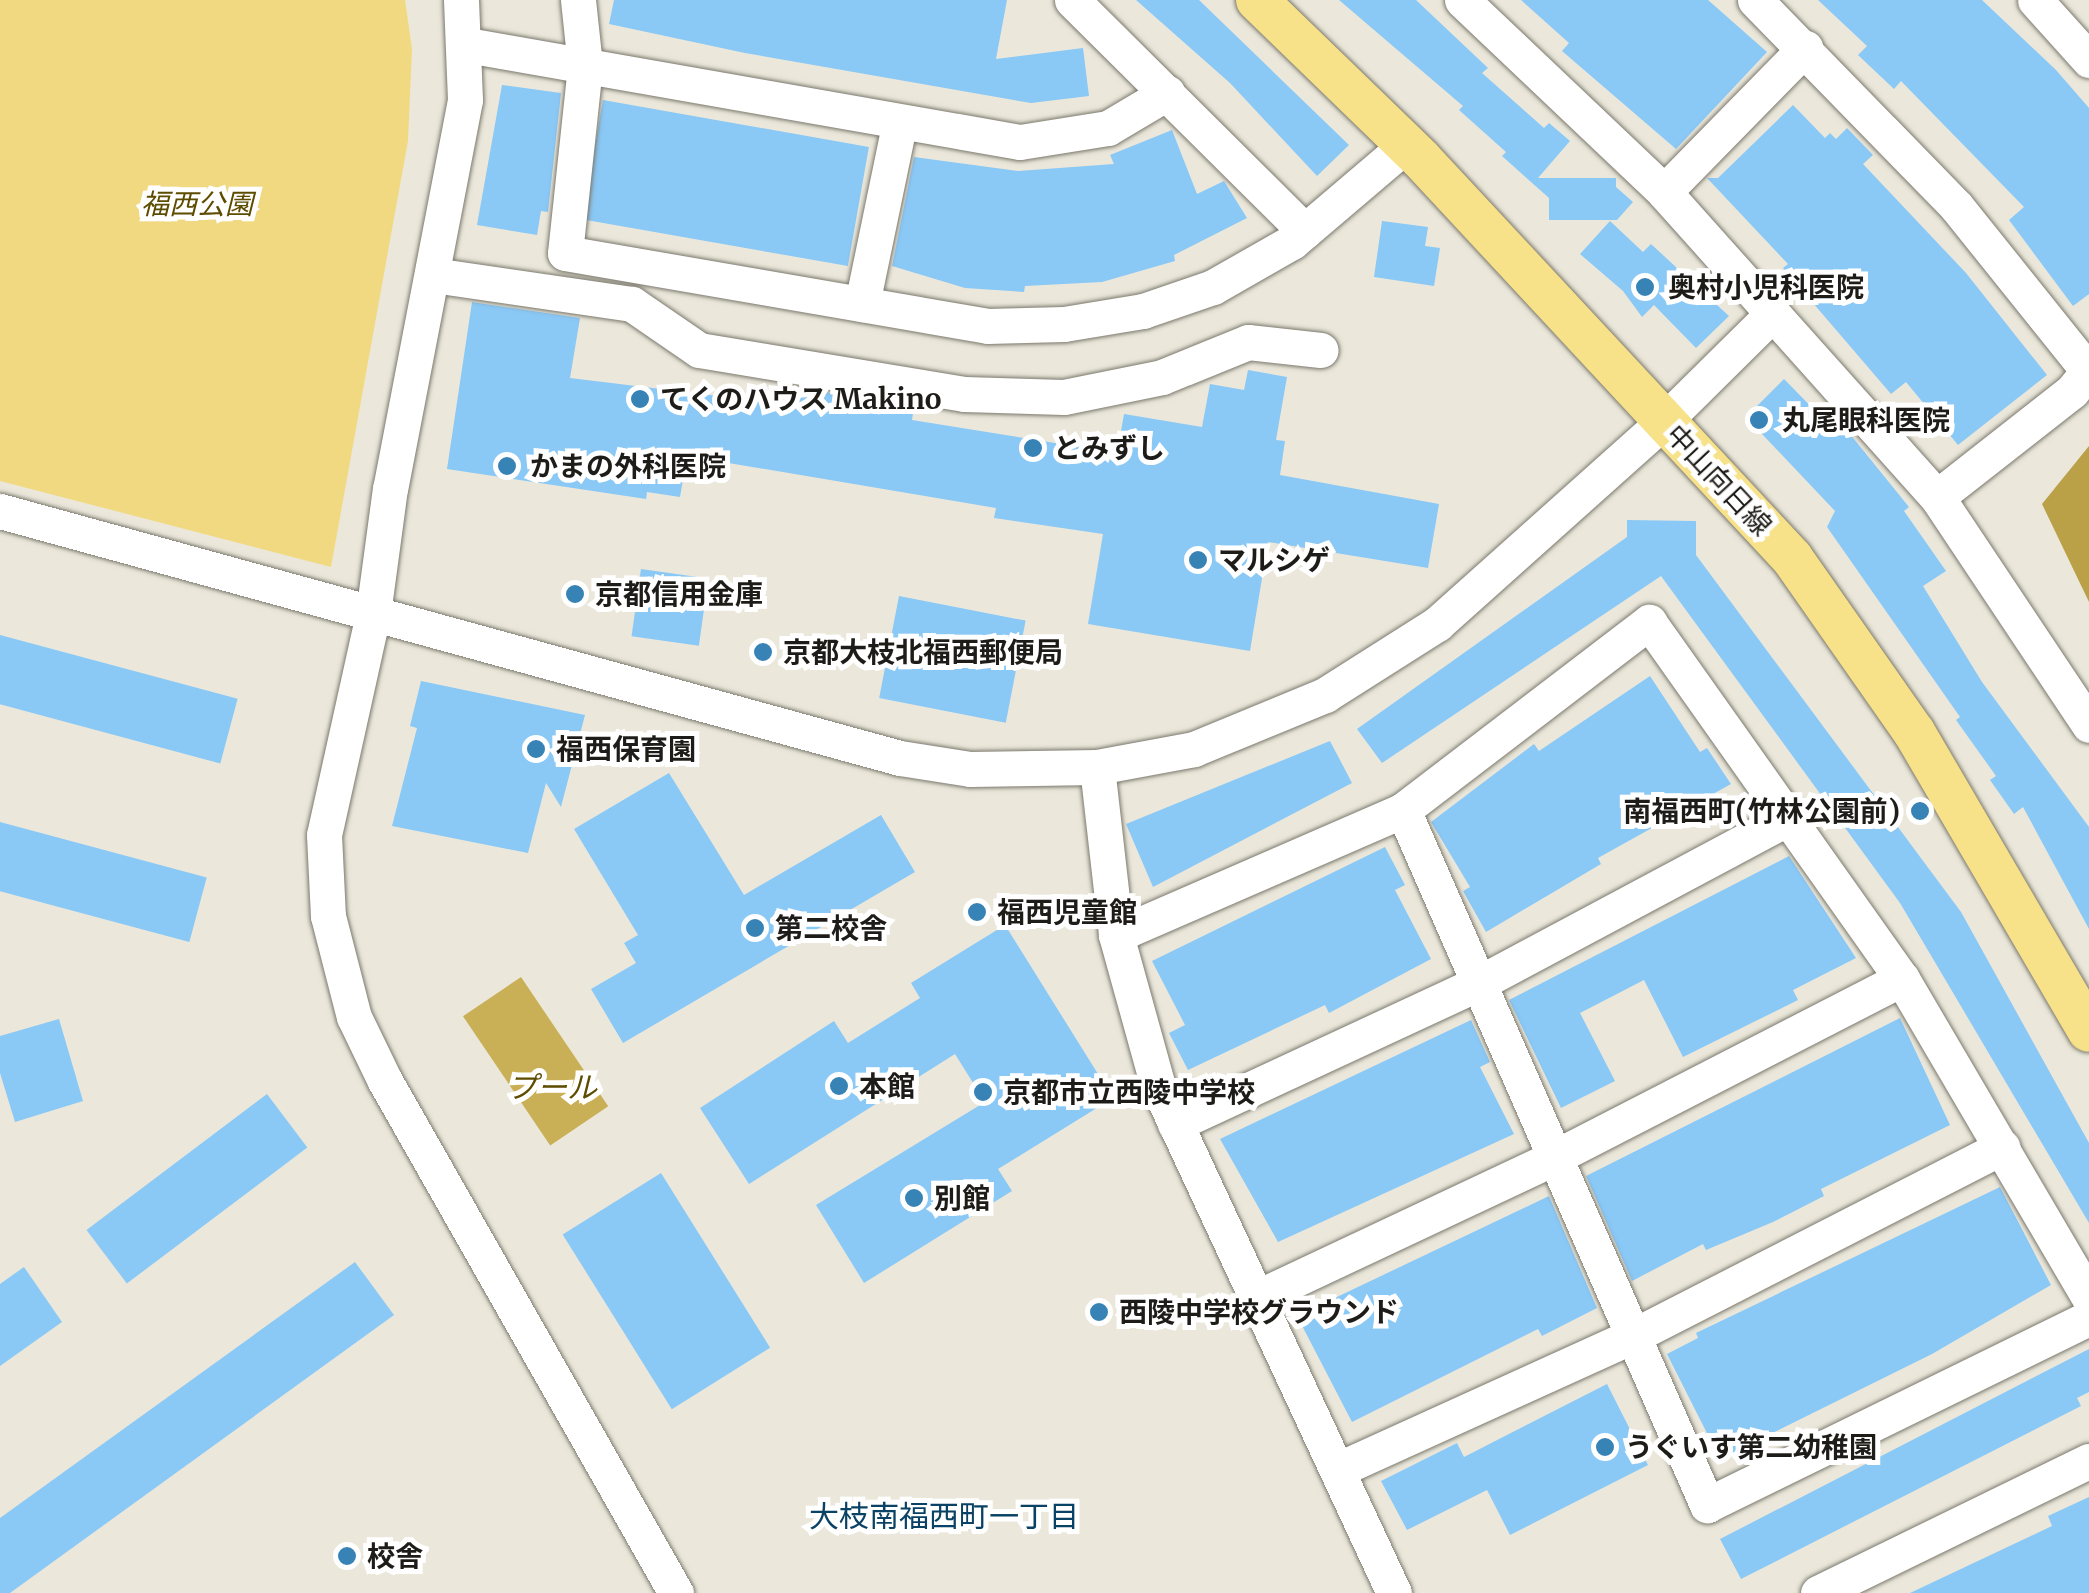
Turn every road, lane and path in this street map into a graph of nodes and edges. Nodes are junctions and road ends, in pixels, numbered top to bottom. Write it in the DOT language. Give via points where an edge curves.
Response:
graph roads {
  1 [pos="461,0"];
  2 [pos="578,0"];
  3 [pos="1072,0"];
  4 [pos="1256,0"];
  5 [pos="1462,0"];
  6 [pos="1755,0"];
  7 [pos="2036,0"];
  8 [pos="467,45"];
  9 [pos="1804,48"];
  10 [pos="2089,60"];
  11 [pos="586,66"];
  12 [pos="1167,93"];
  13 [pos="899,126"];
  14 [pos="1406,145"];
  15 [pos="1664,192"];
  16 [pos="1306,231"];
  17 [pos="433,274"];
  18 [pos="862,304"];
  19 [pos="1772,314"];
  20 [pos="1321,350"];
  21 [pos="2088,370"];
  22 [pos="1664,421"];
  23 [pos="1937,497"];
  24 [pos="0,511"];
  25 [pos="373,614"];
  26 [pos="2089,724"];
  27 [pos="1096,767"];
  28 [pos="1403,810"];
  29 [pos="1790,817"];
  30 [pos="1116,934"];
  31 [pos="1902,979"];
  32 [pos="1479,983"];
  33 [pos="2089,1031"];
  34 [pos="1176,1124"];
  35 [pos="2002,1148"];
  36 [pos="1555,1157"];
  37 [pos="1256,1298"];
  38 [pos="2089,1298"];
  39 [pos="2089,1318"];
  40 [pos="1633,1336"];
  41 [pos="2089,1461"];
  42 [pos="1337,1470"];
  43 [pos="676,1593"];
  44 [pos="1394,1593"];
  45 [pos="1818,1593"];
  1 -- 8 [label="street"];
  2 -- 11 [label="street"];
  3 -- 12 [label="street"];
  4 -- 14 [label="main road, 中山向日線"];
  5 -- 15 [label="street"];
  6 -- 9 [label="street"];
  7 -- 10 [label="street"];
  8 -- 11 [label="street"];
  8 -- 17 [label="street" via="464,100"];
  9 -- 15 [label="street"];
  9 -- 21 [label="street" via="1956,206"];
  11 -- 13 [label="street"];
  11 -- 18 [label="street" via="565,253"];
  12 -- 13 [label="street" via="1108,128 1020,142"];
  12 -- 16 [label="street"];
  13 -- 18 [label="street"];
  14 -- 16 [label="street"];
  14 -- 22 [label="main road, 中山向日線"];
  15 -- 19 [label="street"];
  16 -- 18 [label="street" via="1213,288 1143,312 987,326"];
  17 -- 20 [label="street" via="632,304 700,350 964,394 1064,397 1162,378 1248,342"];
  17 -- 25 [label="street"];
  19 -- 22 [label="street"];
  19 -- 23 [label="street"];
  21 -- 23 [label="street" via="2072,392"];
  22 -- 27 [label="street" via="1437,624 1325,696 1194,749"];
  22 -- 33 [label="main road, 中山向日線" via="1792,558 1914,732"];
  23 -- 26 [label="street"];
  24 -- 25 [label="street"];
  25 -- 27 [label="street" via="900,758 970,769"];
  25 -- 43 [label="street" via="324,835 328,916 354,1017"];
  27 -- 30 [label="street"];
  28 -- 29 [label="street" via="1649,622"];
  28 -- 30 [label="street"];
  28 -- 32 [label="street"];
  29 -- 31 [label="street"];
  29 -- 32 [label="street"];
  30 -- 34 [label="street" via="1158,1086"];
  31 -- 35 [label="street"];
  31 -- 36 [label="street"];
  32 -- 34 [label="street"];
  32 -- 36 [label="street"];
  34 -- 37 [label="street"];
  35 -- 38 [label="street"];
  35 -- 40 [label="street"];
  36 -- 37 [label="street"];
  36 -- 40 [label="street"];
  37 -- 42 [label="street"];
  39 -- 40 [label="street" via="1707,1505"];
  40 -- 42 [label="street"];
  41 -- 45 [label="street"];
  42 -- 44 [label="street"];
}
